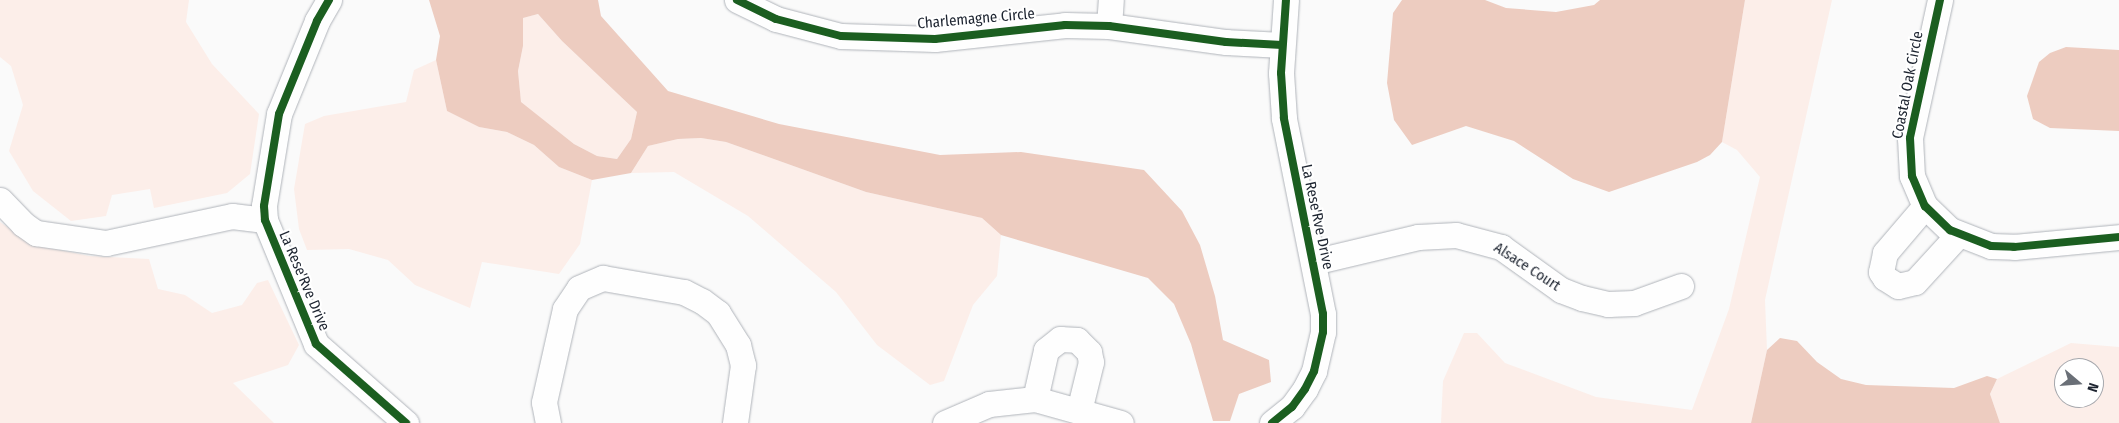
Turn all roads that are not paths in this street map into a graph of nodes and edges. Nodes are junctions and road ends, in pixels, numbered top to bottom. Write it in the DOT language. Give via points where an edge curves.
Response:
graph roads {
  1 [pos="329,0"];
  2 [pos="738,0"];
  3 [pos="1111,0"];
  4 [pos="1286,0"];
  5 [pos="1940,0"];
  6 [pos="1109,26"];
  7 [pos="1282,45"];
  8 [pos="0,200"];
  9 [pos="1925,206"];
  10 [pos="265,220"];
  11 [pos="1958,235"];
  12 [pos="2119,237"];
  13 [pos="1313,262"];
  14 [pos="1681,286"];
  15 [pos="1035,399"];
  16 [pos="1079,411"];
  17 [pos="406,423"];
  18 [pos="548,423"];
  19 [pos="735,423"];
  20 [pos="946,423"];
  21 [pos="1121,423"];
  22 [pos="1272,423"];
  1 -- 10 [label="street, La Rese'Rve Drive" via="279,114 264,206"];
  2 -- 6 [label="street, Charlemagne Circle" via="808,30 882,39 935,39 1065,25"];
  3 -- 6 [label="street"];
  4 -- 7 [label="street, La Rese'Rve Drive"];
  5 -- 9 [label="street, Coastal Oak Circle" via="1910,138 1912,176"];
  6 -- 7 [label="street, Charlemagne Circle" via="1226,42"];
  7 -- 13 [label="street, La Rese'Rve Drive" via="1287,140"];
  8 -- 10 [label="street" via="36,233 106,243 215,218 249,216"];
  9 -- 11 [label="street, Coastal Oak Circle"];
  9 -- 11 [label="street" via="1885,253 1882,262 1885,278 1898,286 1915,282"];
  10 -- 17 [label="street, La Rese'Rve Drive" via="316,344"];
  11 -- 12 [label="street, Coastal Oak Circle" via="1991,246 2014,247"];
  13 -- 14 [label="street, Alsace Court" via="1418,237 1456,235 1501,247 1561,290 1599,302 1634,302"];
  13 -- 22 [label="street, La Rese'Rve Drive" via="1323,314 1320,351 1305,389 1292,407"];
  15 -- 16 [label="street"];
  15 -- 16 [label="street" via="1046,350 1060,339 1077,340 1084,345 1091,362"];
  15 -- 20 [label="street" via="988,404"];
  16 -- 21 [label="street"];
  18 -- 19 [label="street" via="544,402 565,309 579,288 603,278 684,292 718,313 738,345 743,366"];
}
